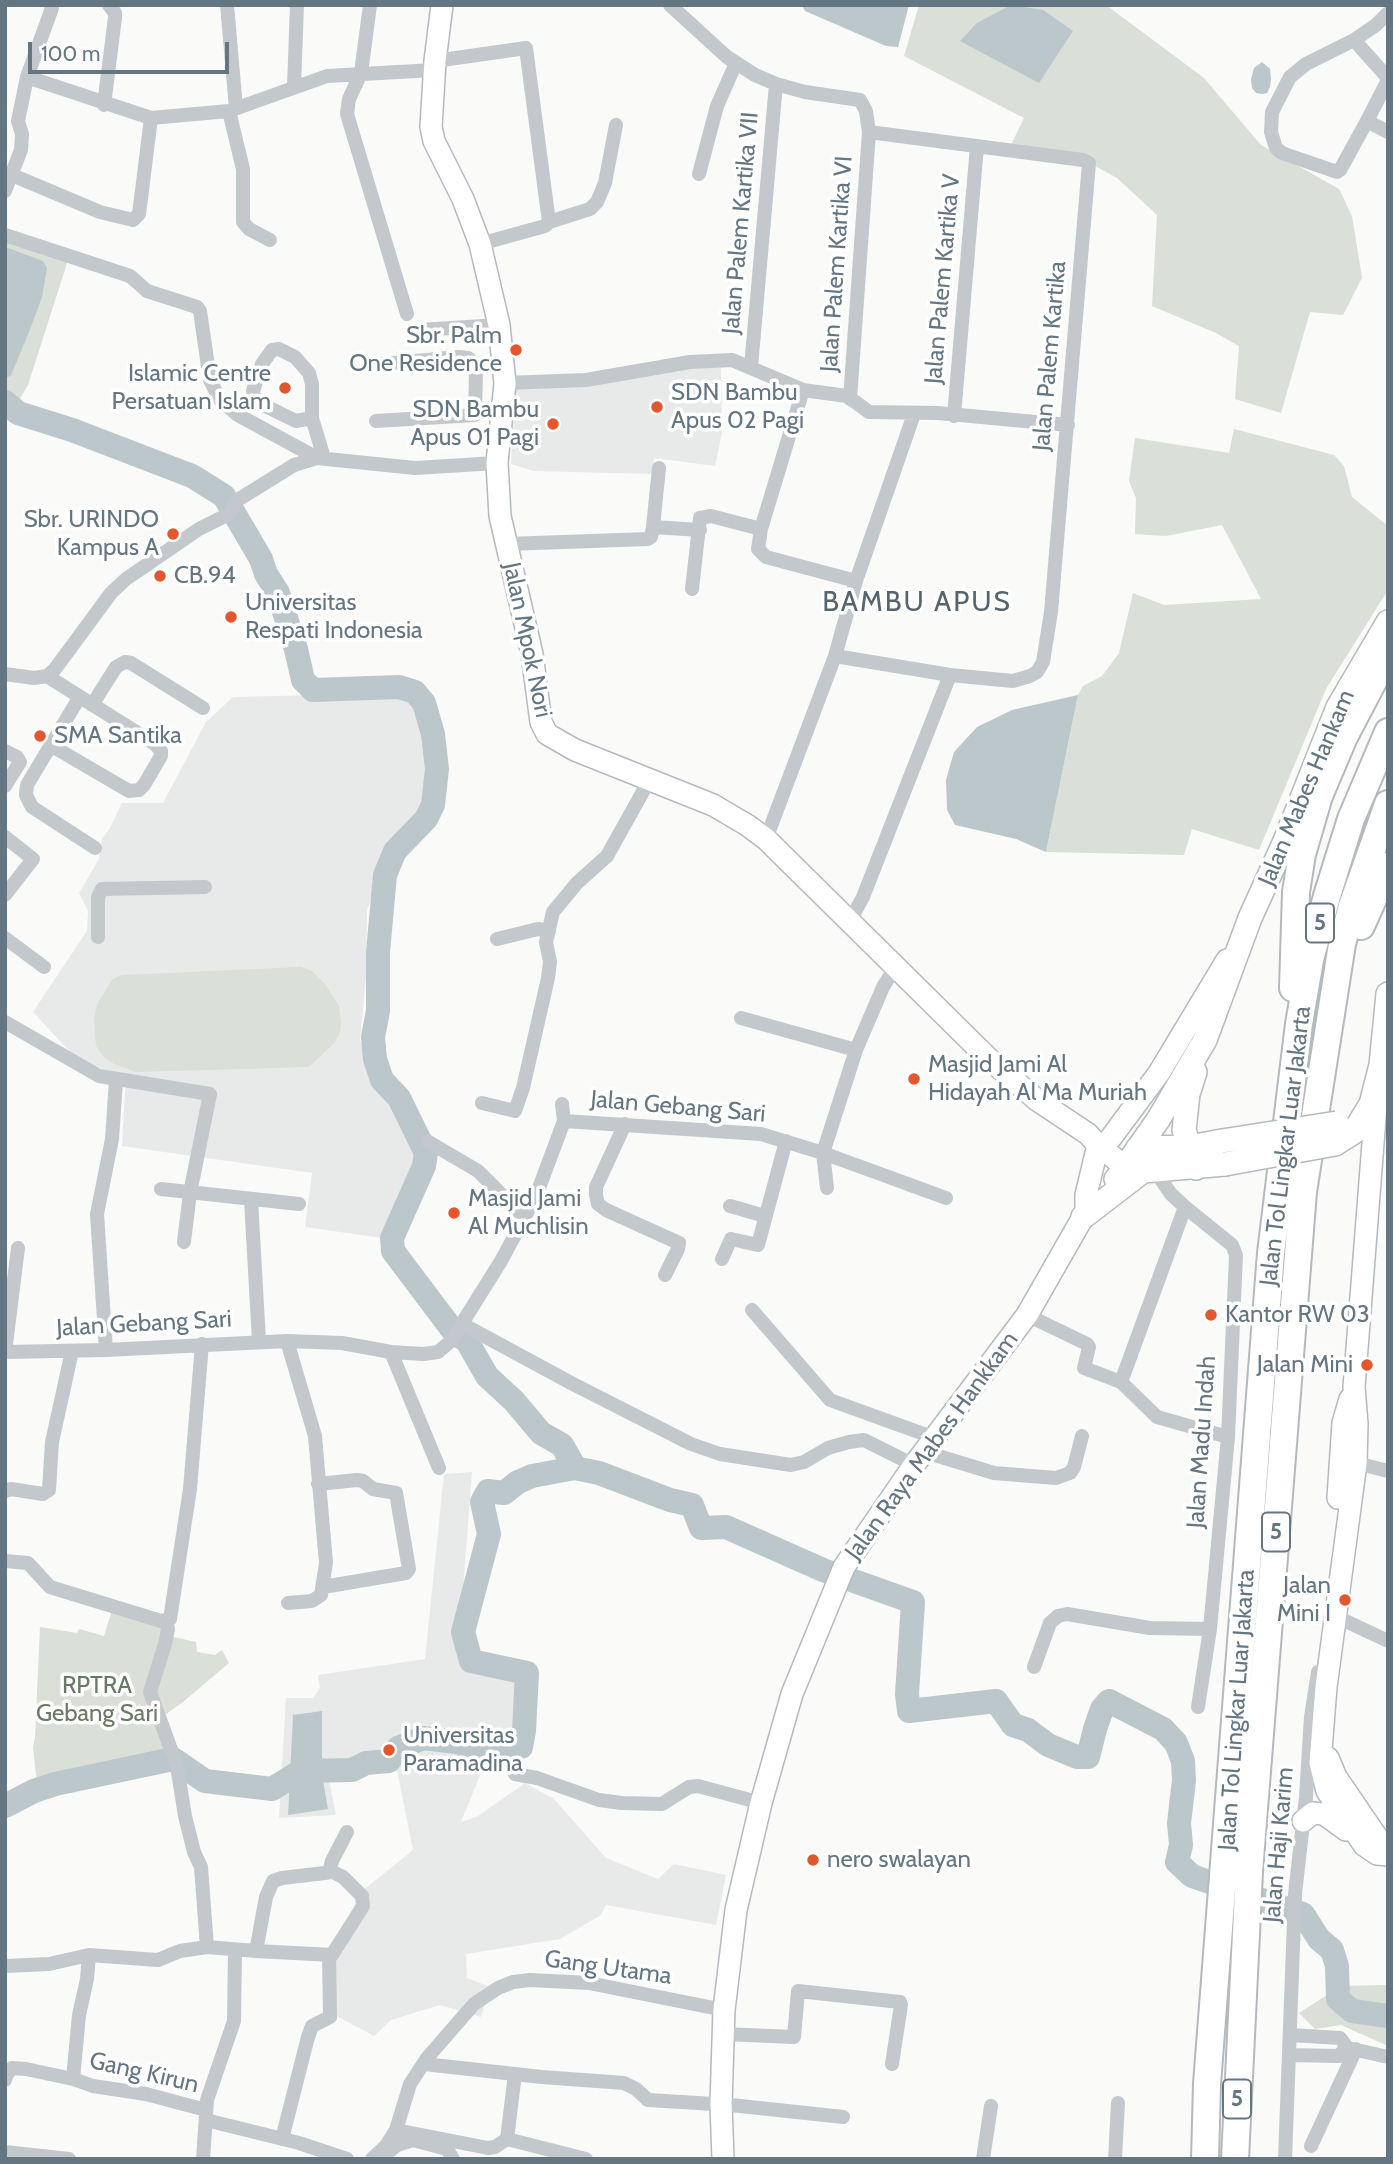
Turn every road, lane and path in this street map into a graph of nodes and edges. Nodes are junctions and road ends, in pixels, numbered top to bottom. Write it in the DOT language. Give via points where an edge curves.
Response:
graph roads {
  1 [pos="51,5"];
  2 [pos="58,5"];
  3 [pos="109,5"];
  4 [pos="227,5"];
  5 [pos="298,5"];
  6 [pos="370,5"];
  7 [pos="442,5"];
  8 [pos="670,5"];
  9 [pos="1388,13"];
  10 [pos="1354,40"];
  11 [pos="736,63"];
  12 [pos="435,65"];
  13 [pos="361,73"];
  14 [pos="27,77"];
  15 [pos="1388,79"];
  16 [pos="776,84"];
  17 [pos="294,87"];
  18 [pos="104,104"];
  19 [pos="232,109"];
  20 [pos="151,118"];
  21 [pos="12,120"];
  22 [pos="1367,121"];
  23 [pos="616,125"];
  24 [pos="869,132"];
  25 [pos="1388,132"];
  26 [pos="977,146"];
  27 [pos="699,174"];
  28 [pos="12,175"];
  29 [pos="5,191"];
  30 [pos="549,222"];
  31 [pos="5,235"];
  32 [pos="270,240"];
  33 [pos="480,244"];
  34 [pos="407,314"];
  35 [pos="499,325"];
  36 [pos="420,330"];
  37 [pos="371,365"];
  38 [pos="751,367"];
  39 [pos="476,370"];
  40 [pos="505,375"];
  41 [pos="803,390"];
  42 [pos="850,399"];
  43 [pos="914,414"];
  44 [pos="954,416"];
  45 [pos="312,418"];
  46 [pos="376,421"];
  47 [pos="1068,425"];
  48 [pos="321,458"];
  49 [pos="497,463"];
  50 [pos="659,468"];
  51 [pos="653,527"];
  52 [pos="761,529"];
  53 [pos="700,530"];
  54 [pos="507,544"];
  55 [pos="856,581"];
  56 [pos="692,589"];
  57 [pos="1388,622"];
  58 [pos="1388,653"];
  59 [pos="835,656"];
  60 [pos="5,674"];
  61 [pos="950,675"];
  62 [pos="47,676"];
  63 [pos="86,702"];
  64 [pos="203,708"];
  65 [pos="1388,732"];
  66 [pos="52,746"];
  67 [pos="5,751"];
  68 [pos="650,779"];
  69 [pos="5,786"];
  70 [pos="1388,804"];
  71 [pos="5,837"];
  72 [pos="766,839"];
  73 [pos="95,848"];
  74 [pos="1388,866"];
  75 [pos="205,887"];
  76 [pos="5,895"];
  77 [pos="1250,918"];
  78 [pos="850,921"];
  79 [pos="549,930"];
  80 [pos="98,937"];
  81 [pos="5,938"];
  82 [pos="497,939"];
  83 [pos="1341,965"];
  84 [pos="44,967"];
  85 [pos="896,967"];
  86 [pos="1388,993"];
  87 [pos="741,1018"];
  88 [pos="5,1022"];
  89 [pos="1298,1024"];
  90 [pos="1205,1040"];
  91 [pos="856,1050"];
  92 [pos="116,1080"];
  93 [pos="1378,1086"];
  94 [pos="482,1103"];
  95 [pos="562,1104"];
  96 [pos="564,1121"];
  97 [pos="625,1124"];
  98 [pos="1342,1133"];
  99 [pos="1099,1140"];
  100 [pos="427,1141"];
  101 [pos="786,1141"];
  102 [pos="822,1153"];
  103 [pos="1193,1157"];
  104 [pos="1140,1164"];
  105 [pos="827,1188"];
  106 [pos="161,1189"];
  107 [pos="1370,1190"];
  108 [pos="190,1193"];
  109 [pos="946,1198"];
  110 [pos="251,1200"];
  111 [pos="299,1204"];
  112 [pos="730,1206"];
  113 [pos="1185,1207"];
  114 [pos="1085,1215"];
  115 [pos="765,1216"];
  116 [pos="524,1217"];
  117 [pos="184,1242"];
  118 [pos="18,1248"];
  119 [pos="722,1259"];
  120 [pos="665,1275"];
  121 [pos="752,1310"];
  122 [pos="1027,1315"];
  123 [pos="462,1324"];
  124 [pos="259,1341"];
  125 [pos="287,1341"];
  126 [pos="202,1344"];
  127 [pos="106,1350"];
  128 [pos="72,1351"];
  129 [pos="5,1352"];
  130 [pos="391,1352"];
  131 [pos="1121,1382"];
  132 [pos="1082,1436"];
  133 [pos="1228,1437"];
  134 [pos="925,1452"];
  135 [pos="439,1468"];
  136 [pos="1388,1471"];
  137 [pos="1349,1475"];
  138 [pos="318,1484"];
  139 [pos="5,1491"];
  140 [pos="1336,1537"];
  141 [pos="5,1561"];
  142 [pos="323,1587"];
  143 [pos="1340,1590"];
  144 [pos="288,1603"];
  145 [pos="1335,1616"];
  146 [pos="166,1621"];
  147 [pos="1210,1629"];
  148 [pos="1388,1641"];
  149 [pos="1034,1667"];
  150 [pos="1198,1707"];
  151 [pos="1316,1734"];
  152 [pos="514,1774"];
  153 [pos="761,1803"];
  154 [pos="1303,1821"];
  155 [pos="347,1832"];
  156 [pos="1364,1845"];
  157 [pos="1387,1855"];
  158 [pos="1237,1868"];
  159 [pos="329,1872"];
  160 [pos="1233,1923"];
  161 [pos="207,1947"];
  162 [pos="235,1951"];
  163 [pos="256,1951"];
  164 [pos="89,1955"];
  165 [pos="329,1955"];
  166 [pos="5,1966"];
  167 [pos="724,2010"];
  168 [pos="723,2034"];
  169 [pos="1290,2035"];
  170 [pos="1240,2038"];
  171 [pos="1351,2048"];
  172 [pos="1289,2055"];
  173 [pos="1388,2057"];
  174 [pos="892,2063"];
  175 [pos="424,2064"];
  176 [pos="515,2074"];
  177 [pos="73,2079"];
  178 [pos="5,2080"];
  179 [pos="1207,2084"];
  180 [pos="1118,2103"];
  181 [pos="721,2105"];
  182 [pos="991,2106"];
  183 [pos="206,2115"];
  184 [pos="842,2117"];
  185 [pos="396,2130"];
  186 [pos="282,2139"];
  187 [pos="507,2139"];
  188 [pos="1311,2146"];
  189 [pos="5,2152"];
  190 [pos="68,2159"];
  191 [pos="203,2159"];
  192 [pos="347,2159"];
  193 [pos="372,2159"];
  194 [pos="382,2159"];
  195 [pos="453,2159"];
  196 [pos="586,2159"];
  197 [pos="723,2159"];
  198 [pos="983,2159"];
  199 [pos="1115,2159"];
  200 [pos="1196,2159"];
  201 [pos="1205,2159"];
  202 [pos="1235,2159"];
  203 [pos="1245,2159"];
  204 [pos="1285,2159"];
  1 -- 2 [label="street"];
  1 -- 14 [label="street"];
  3 -- 18 [label="street" via="115,18"];
  4 -- 19 [label="street"];
  5 -- 17 [label="street"];
  6 -- 13 [label="street"];
  7 -- 12 [label="main road, Jalan Mpok Nori"];
  8 -- 11 [label="street"];
  9 -- 10 [label="street"];
  10 -- 15 [label="street"];
  10 -- 22 [label="street" via="1290,77 1272,112 1270,132 1282,153 1337,172"];
  11 -- 16 [label="street"];
  11 -- 27 [label="street"];
  12 -- 13 [label="street"];
  12 -- 30 [label="street" via="526,48"];
  12 -- 33 [label="main road, Jalan Mpok Nori" via="434,141"];
  13 -- 17 [label="street" via="327,76"];
  13 -- 34 [label="street" via="347,114"];
  14 -- 18 [label="street"];
  14 -- 21 [label="street"];
  15 -- 22 [label="street"];
  16 -- 24 [label="street" via="860,100"];
  16 -- 38 [label="street, Jalan Palem Kartika VII"];
  17 -- 19 [label="street"];
  18 -- 20 [label="street"];
  19 -- 20 [label="street"];
  19 -- 32 [label="street" via="243,169 243,222"];
  20 -- 28 [label="street" via="139,214 134,220 100,212"];
  21 -- 28 [label="street" via="22,134"];
  22 -- 25 [label="street"];
  23 -- 30 [label="street" via="597,202 590,209"];
  24 -- 26 [label="street, Jalan Palem Kartika"];
  24 -- 42 [label="street, Jalan Palem Kartika VI"];
  26 -- 44 [label="street, Jalan Palem Kartika V"];
  26 -- 47 [label="street, Jalan Palem Kartika" via="1089,163"];
  28 -- 29 [label="street"];
  30 -- 33 [label="street"];
  31 -- 48 [label="street" via="130,276 147,291 197,307 210,380 220,400 238,415"];
  33 -- 35 [label="main road, Jalan Mpok Nori"];
  35 -- 36 [label="street"];
  35 -- 40 [label="main road, Jalan Mpok Nori"];
  37 -- 39 [label="street" via="459,357 468,358"];
  38 -- 40 [label="street" via="732,359 593,380"];
  38 -- 41 [label="street"];
  39 -- 40 [label="street"];
  39 -- 46 [label="street" via="475,415"];
  40 -- 49 [label="main road, Jalan Mpok Nori"];
  41 -- 42 [label="street"];
  41 -- 52 [label="street"];
  42 -- 43 [label="street" via="869,412"];
  43 -- 44 [label="street"];
  43 -- 55 [label="street"];
  44 -- 47 [label="street"];
  45 -- 45 [label="street" via="309,373 295,357 279,348 272,350 262,364 253,391 255,401 296,421"];
  45 -- 48 [label="street"];
  47 -- 61 [label="street, Jalan Palem Kartika" via="1043,662 1037,672 1013,681"];
  48 -- 49 [label="street" via="415,468"];
  48 -- 62 [label="street" via="286,468 125,579"];
  49 -- 54 [label="main road, Jalan Mpok Nori" via="500,516"];
  50 -- 51 [label="street"];
  51 -- 53 [label="street"];
  51 -- 54 [label="street" via="648,539"];
  52 -- 53 [label="street" via="712,516 700,518"];
  52 -- 55 [label="street" via="757,544 766,557"];
  53 -- 56 [label="street"];
  54 -- 68 [label="main road, Jalan Mpok Nori" via="547,734"];
  55 -- 59 [label="street"];
  57 -- 77 [label="main road, Jalan Mabes Hankam" via="1338,707"];
  58 -- 89 [label="highway" via="1344,737 1301,854 1292,977"];
  59 -- 61 [label="street"];
  59 -- 72 [label="street"];
  60 -- 62 [label="street"];
  61 -- 78 [label="street"];
  62 -- 63 [label="street"];
  63 -- 64 [label="street" via="125,662"];
  63 -- 66 [label="street"];
  63 -- 66 [label="street" via="161,751 144,785 129,791"];
  65 -- 89 [label="highway, Jalan Tol Lingkar Luar Jakarta / 5" via="1351,819 1326,896"];
  66 -- 73 [label="street" via="27,785 27,802"];
  67 -- 69 [label="street" via="20,762"];
  68 -- 72 [label="main road, Jalan Mpok Nori" via="731,814"];
  68 -- 79 [label="street" via="607,856 553,912"];
  70 -- 83 [label="highway, Jalan Tol Lingkar Luar Jakarta / 5" via="1352,906"];
  71 -- 76 [label="street" via="33,859"];
  72 -- 78 [label="main road, Jalan Mpok Nori"];
  74 -- 83 [label="highway"];
  75 -- 80 [label="street" via="102,889"];
  77 -- 90 [label="main road, Jalan Mabes Hankam"];
  77 -- 99 [label="main road, Jalan Mabes Hankam" via="1159,1073"];
  78 -- 85 [label="main road, Jalan Mpok Nori"];
  79 -- 82 [label="street"];
  79 -- 94 [label="street" via="548,978 515,1111"];
  81 -- 84 [label="street"];
  83 -- 158 [label="highway, Jalan Tol Lingkar Luar Jakarta / 5" via="1303,1192"];
  85 -- 91 [label="street"];
  85 -- 99 [label="main road, Jalan Mpok Nori" via="1037,1100"];
  86 -- 93 [label="main road"];
  87 -- 91 [label="street"];
  88 -- 92 [label="street" via="90,1072"];
  89 -- 158 [label="highway, Jalan Tol Lingkar Luar Jakarta / 5" via="1271,1253"];
  90 -- 103 [label="main road" via="1185,1115 1184,1130"];
  90 -- 104 [label="main road, Jalan Mabes Hankam" via="1158,1120"];
  91 -- 102 [label="street"];
  92 -- 108 [label="street" via="210,1094"];
  92 -- 127 [label="street" via="112,1139 97,1214"];
  93 -- 98 [label="main road" via="1371,1104"];
  93 -- 107 [label="main road"];
  95 -- 96 [label="street"];
  96 -- 97 [label="street, Jalan Gebang Sari"];
  96 -- 116 [label="street, Jalan Gebang Sari" via="546,1174"];
  97 -- 101 [label="street, Jalan Gebang Sari" via="761,1134"];
  97 -- 120 [label="street" via="596,1187 598,1204 679,1243"];
  98 -- 103 [label="main road, bridge"];
  98 -- 107 [label="main road" via="1366,1162"];
  99 -- 104 [label="main road, Jalan Mpok Nori"];
  99 -- 114 [label="main road"];
  100 -- 116 [label="street" via="478,1171"];
  101 -- 102 [label="street, Jalan Gebang Sari"];
  101 -- 115 [label="street"];
  102 -- 105 [label="street"];
  102 -- 109 [label="street, Jalan Gebang Sari"];
  103 -- 104 [label="main road"];
  104 -- 113 [label="street, Jalan Madu Indah"];
  104 -- 114 [label="main road, Jalan Mabes Hankam"];
  106 -- 108 [label="street"];
  107 -- 137 [label="main road" via="1354,1387 1343,1423"];
  108 -- 110 [label="street"];
  108 -- 117 [label="street"];
  110 -- 111 [label="street"];
  110 -- 124 [label="street"];
  112 -- 115 [label="street"];
  113 -- 131 [label="street"];
  113 -- 133 [label="street, Jalan Madu Indah" via="1232,1245 1236,1255"];
  114 -- 122 [label="main road, Jalan Raya Mabes Hankkam"];
  115 -- 119 [label="street" via="757,1246 732,1239"];
  116 -- 123 [label="street, Jalan Gebang Sari"];
  118 -- 129 [label="street"];
  121 -- 134 [label="street" via="830,1401"];
  122 -- 131 [label="street" via="1087,1344 1084,1368"];
  122 -- 134 [label="main road, Jalan Raya Mabes Hankkam"];
  123 -- 130 [label="street, Jalan Gebang Sari" via="438,1352"];
  123 -- 134 [label="street" via="691,1444 720,1454 791,1465 828,1448 864,1440"];
  124 -- 125 [label="street, Jalan Gebang Sari"];
  124 -- 126 [label="street, Jalan Gebang Sari"];
  125 -- 130 [label="street, Jalan Gebang Sari" via="342,1343"];
  125 -- 138 [label="street" via="312,1424"];
  126 -- 127 [label="street, Jalan Gebang Sari"];
  126 -- 146 [label="street" via="190,1489 172,1614"];
  127 -- 128 [label="street, Jalan Gebang Sari"];
  128 -- 129 [label="street, Jalan Gebang Sari"];
  128 -- 139 [label="street" via="52,1442 49,1490 43,1494"];
  130 -- 135 [label="street"];
  131 -- 133 [label="street" via="1157,1417"];
  132 -- 134 [label="street" via="1074,1467 1056,1478 994,1473"];
  133 -- 147 [label="street, Jalan Madu Indah"];
  134 -- 153 [label="main road, Jalan Raya Mabes Hankkam" via="841,1574 792,1694"];
  136 -- 137 [label="street"];
  137 -- 140 [label="main road"];
  137 -- 143 [label="main road"];
  138 -- 142 [label="street" via="326,1563"];
  138 -- 142 [label="street" via="357,1480 396,1493 409,1569"];
  140 -- 143 [label="main road"];
  140 -- 151 [label="street, Jalan Haji Karim"];
  141 -- 146 [label="street" via="28,1563 50,1587"];
  142 -- 144 [label="street" via="312,1601"];
  143 -- 145 [label="main road"];
  145 -- 148 [label="street"];
  145 -- 151 [label="main road"];
  146 -- 161 [label="street" via="168,1629 150,1692 174,1759 201,1867"];
  147 -- 149 [label="street" via="1150,1628 1067,1614 1050,1623"];
  147 -- 150 [label="street, Jalan Madu Indah"];
  151 -- 154 [label="street, Jalan Haji Karim"];
  151 -- 156 [label="main road" via="1328,1791"];
  151 -- 157 [label="main road" via="1336,1777"];
  152 -- 153 [label="street" via="622,1803 662,1804 698,1786"];
  153 -- 167 [label="main road, Jalan Raya Mabes Hankkam" via="736,1910"];
  154 -- 156 [label="main road" via="1312,1813 1324,1814"];
  154 -- 169 [label="street, Jalan Haji Karim" via="1295,1894"];
  155 -- 159 [label="street"];
  156 -- 157 [label="main road"];
  158 -- 160 [label="highway, Jalan Tol Lingkar Luar Jakarta / 5"];
  159 -- 163 [label="street" via="273,1881"];
  159 -- 165 [label="street" via="343,1877 363,1901"];
  160 -- 170 [label="highway, Jalan Tol Lingkar Luar Jakarta / 5"];
  160 -- 179 [label="highway, Jalan Tol Lingkar Luar Jakarta / 5"];
  161 -- 162 [label="street"];
  161 -- 164 [label="street" via="158,1960"];
  162 -- 163 [label="street"];
  162 -- 183 [label="street" via="234,2021"];
  163 -- 165 [label="street"];
  164 -- 166 [label="street" via="49,1964"];
  164 -- 177 [label="street"];
  165 -- 186 [label="street" via="330,2017 316,2023 308,2037"];
  167 -- 168 [label="main road, Jalan Raya Mabes Hankkam"];
  167 -- 175 [label="street, Gang Utama" via="589,1983 513,1982 474,2004"];
  168 -- 174 [label="street" via="794,2037 798,1991 900,2002"];
  168 -- 181 [label="main road, Jalan Raya Mabes Hankkam"];
  169 -- 171 [label="street" via="1340,2038"];
  169 -- 172 [label="street, Jalan Haji Karim"];
  170 -- 202 [label="highway, Jalan Tol Lingkar Luar Jakarta / 5"];
  170 -- 203 [label="highway"];
  171 -- 172 [label="street" via="1339,2056"];
  171 -- 173 [label="street"];
  171 -- 188 [label="street" via="1347,2069"];
  172 -- 204 [label="street, Jalan Haji Karim"];
  175 -- 176 [label="street"];
  175 -- 185 [label="street, Gang Utama" via="410,2084"];
  176 -- 181 [label="street" via="624,2083 645,2099"];
  176 -- 187 [label="street"];
  177 -- 178 [label="street, Gang Kirun" via="12,2068"];
  177 -- 183 [label="street, Gang Kirun" via="146,2094"];
  179 -- 200 [label="highway"];
  179 -- 201 [label="highway, Jalan Tol Lingkar Luar Jakarta / 5"];
  180 -- 199 [label="street"];
  181 -- 184 [label="street"];
  181 -- 197 [label="main road, Jalan Raya Mabes Hankkam"];
  182 -- 198 [label="street"];
  183 -- 186 [label="street, Gang Kirun"];
  183 -- 191 [label="street"];
  185 -- 187 [label="street" via="491,2148"];
  185 -- 193 [label="street"];
  186 -- 192 [label="street, Gang Kirun"];
  187 -- 196 [label="street"];
  189 -- 190 [label="street"];
  194 -- 195 [label="street" via="397,2145 413,2140 447,2149"];
}
